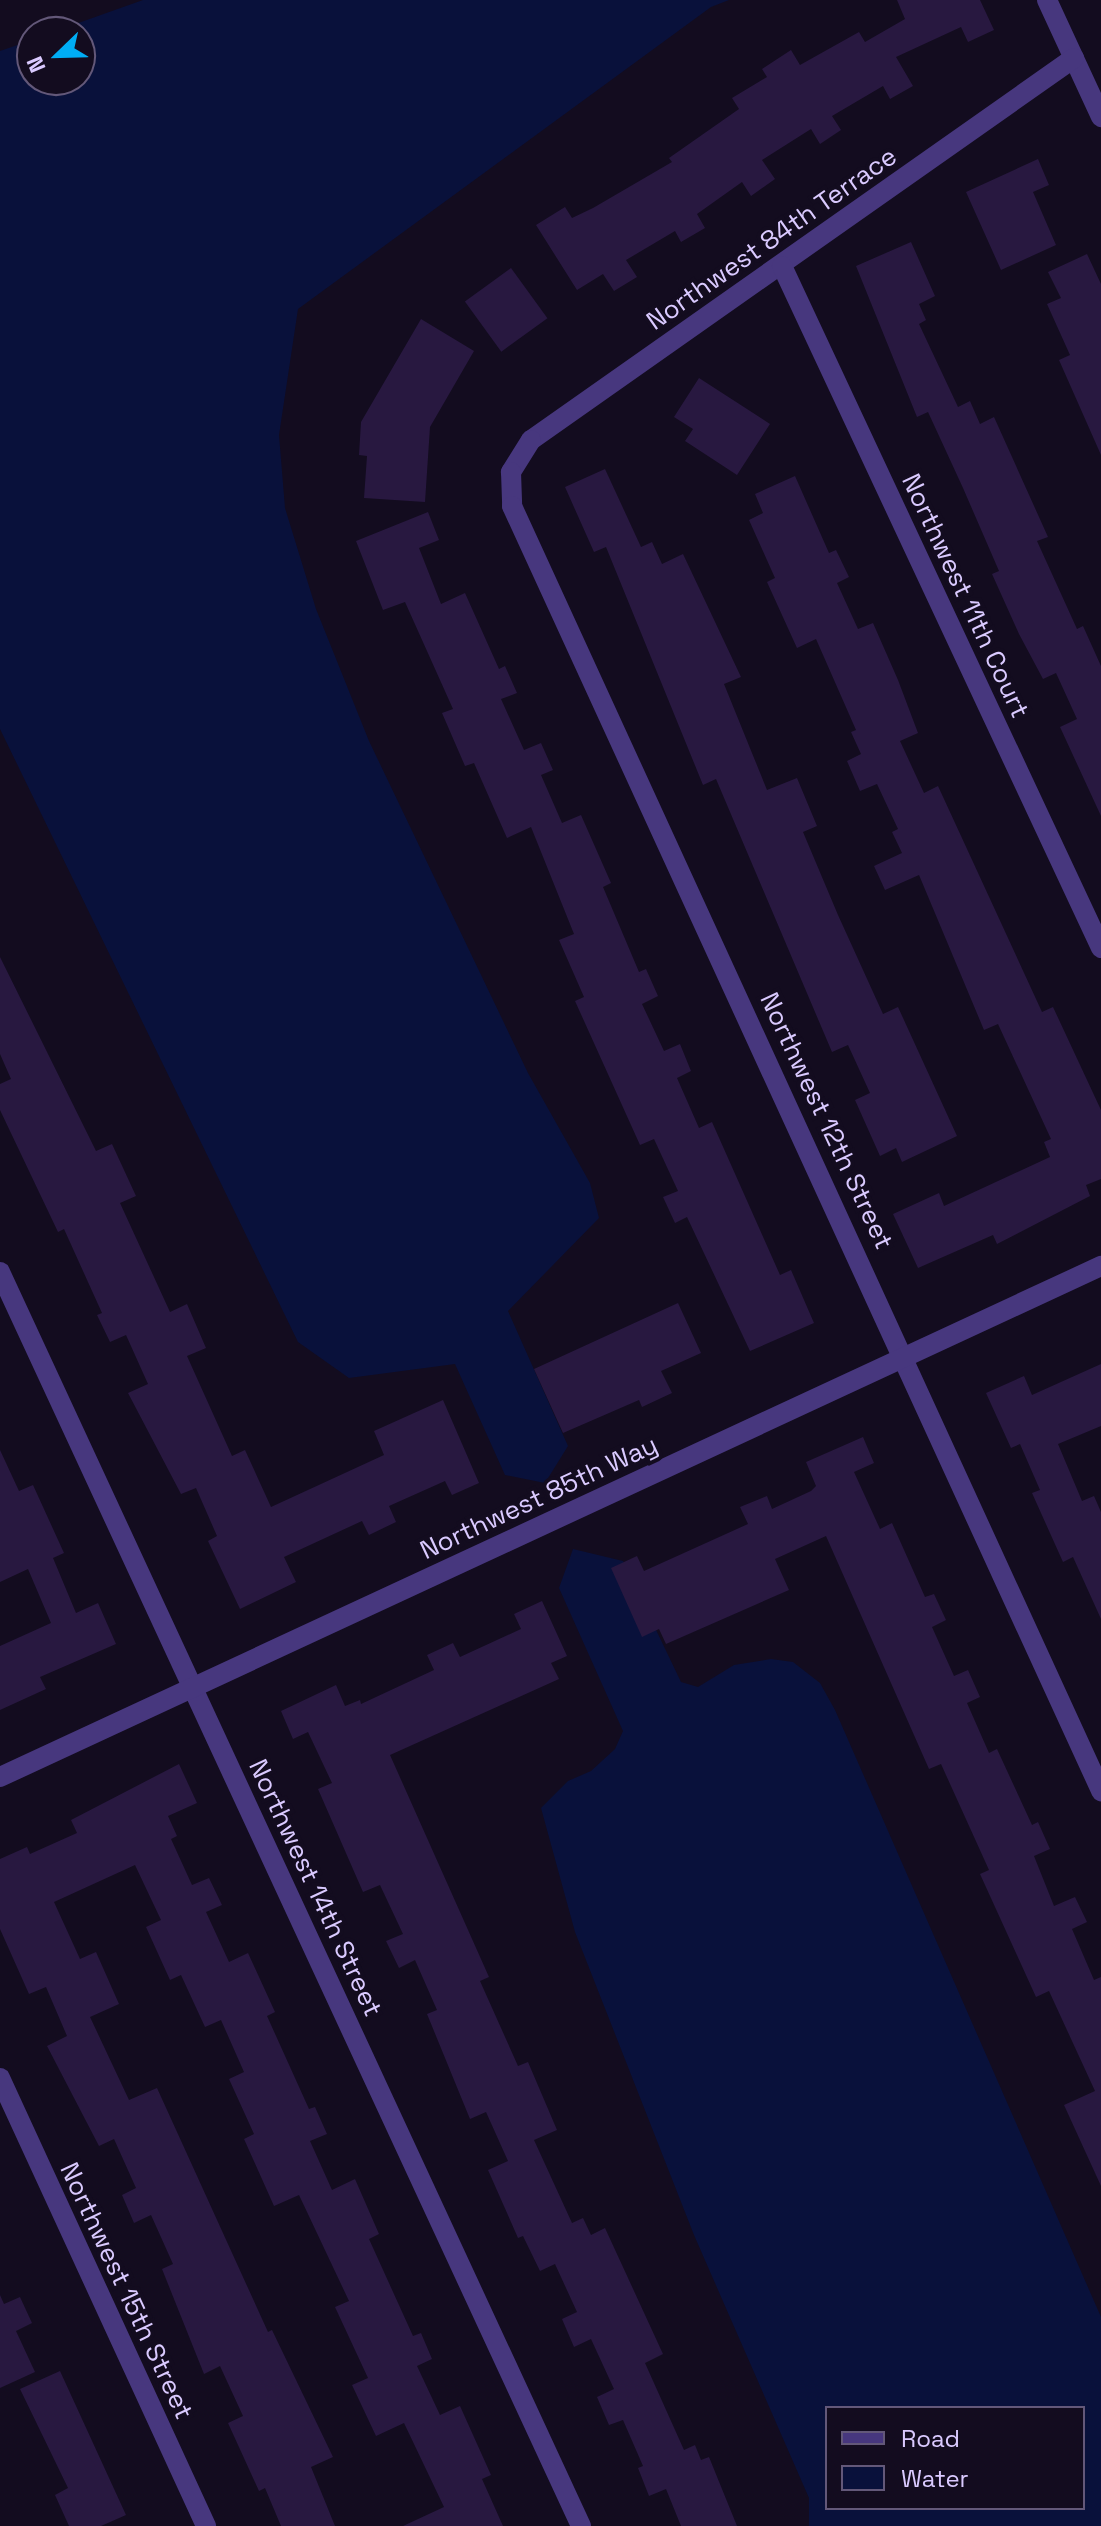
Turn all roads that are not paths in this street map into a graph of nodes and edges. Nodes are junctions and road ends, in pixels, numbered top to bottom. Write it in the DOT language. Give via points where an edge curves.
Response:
graph roads {
  1 [pos="1047,0"];
  2 [pos="1074,58"];
  3 [pos="1101,117"];
  4 [pos="782,266"];
  5 [pos="511,472"];
  6 [pos="1101,948"];
  7 [pos="1101,1266"];
  8 [pos="0,1272"];
  9 [pos="906,1356"];
  10 [pos="193,1688"];
  11 [pos="0,1777"];
  12 [pos="1101,1791"];
  13 [pos="0,2078"];
  14 [pos="206,2526"];
  15 [pos="581,2526"];
  1 -- 2 [label="street"];
  2 -- 3 [label="street"];
  2 -- 4 [label="street, Northwest 84th Terrace"];
  4 -- 5 [label="street, Northwest 84th Terrace" via="531,440"];
  4 -- 6 [label="street, Northwest 11th Court"];
  5 -- 9 [label="street, Northwest 12th Street" via="512,506"];
  7 -- 9 [label="street, Northwest 85th Way"];
  8 -- 10 [label="street, Northwest 14th Street"];
  9 -- 10 [label="street, Northwest 85th Way"];
  9 -- 12 [label="street, Northwest 12th Street"];
  10 -- 11 [label="street, Northwest 85th Way"];
  10 -- 15 [label="street, Northwest 14th Street"];
  13 -- 14 [label="street, Northwest 15th Street"];
}
